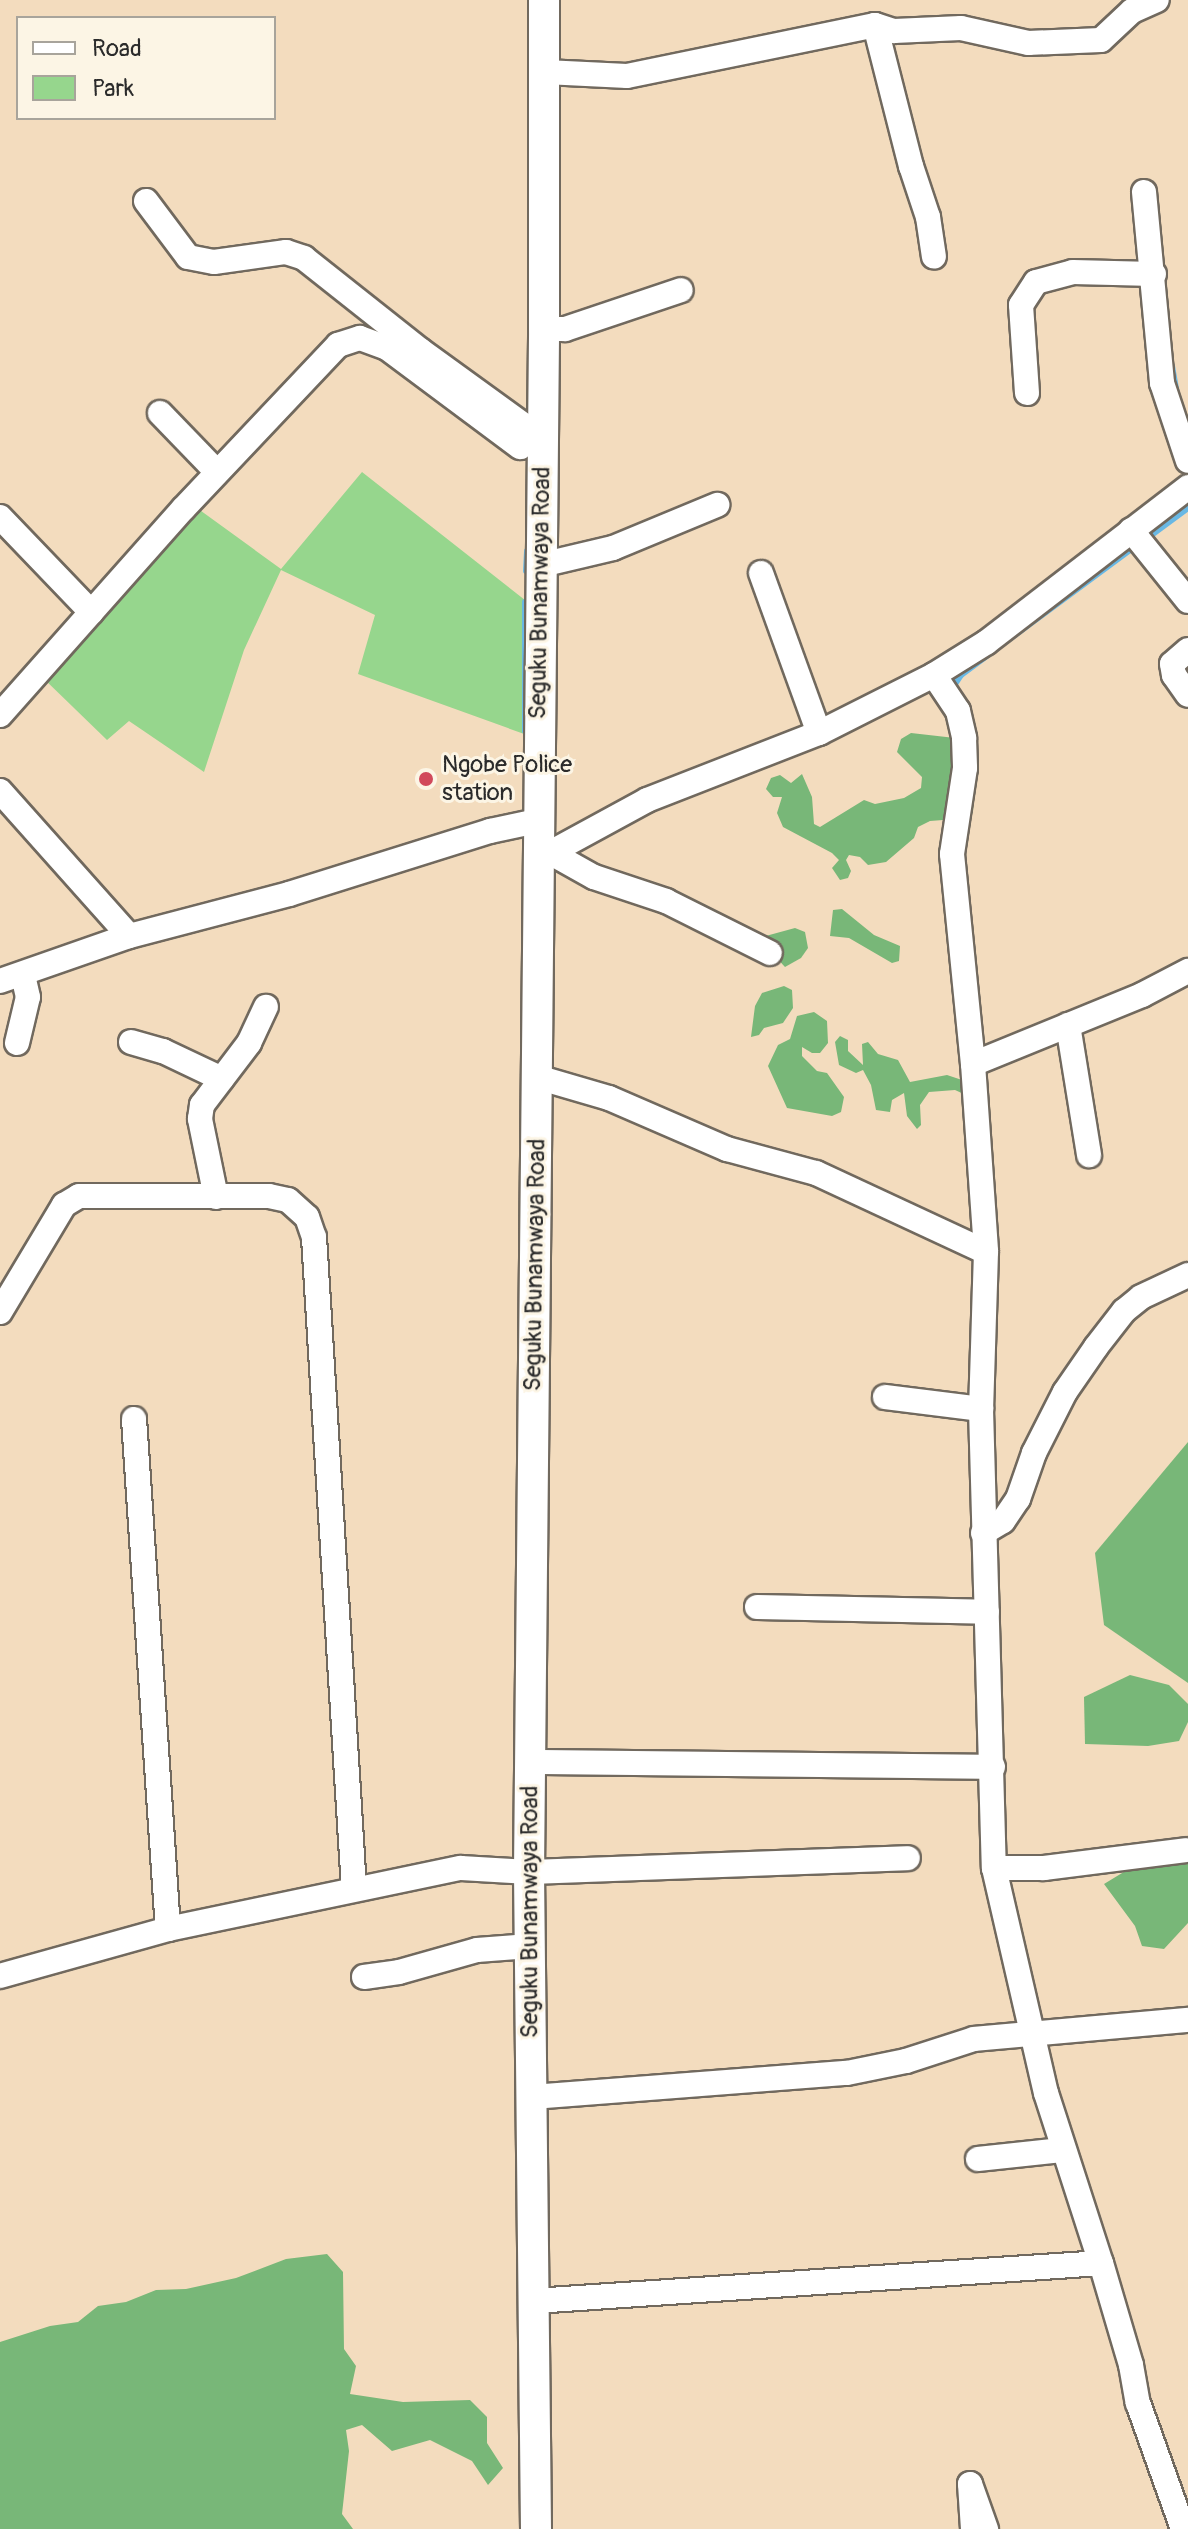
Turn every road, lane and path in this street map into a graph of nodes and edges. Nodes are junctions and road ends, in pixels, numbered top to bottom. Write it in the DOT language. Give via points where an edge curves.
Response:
graph roads {
  1 [pos="544,0"];
  2 [pos="1157,0"];
  3 [pos="1130,5"];
  4 [pos="875,25"];
  5 [pos="545,72"];
  6 [pos="1144,192"];
  7 [pos="146,201"];
  8 [pos="934,257"];
  9 [pos="1154,274"];
  10 [pos="681,290"];
  11 [pos="544,329"];
  12 [pos="1027,393"];
  13 [pos="160,413"];
  14 [pos="531,443"];
  15 [pos="1188,461"];
  16 [pos="217,472"];
  17 [pos="1188,487"];
  18 [pos="717,505"];
  19 [pos="0,517"];
  20 [pos="1131,530"];
  21 [pos="541,565"];
  22 [pos="761,573"];
  23 [pos="1188,601"];
  24 [pos="91,612"];
  25 [pos="1188,650"];
  26 [pos="934,675"];
  27 [pos="1188,695"];
  28 [pos="0,715"];
  29 [pos="819,733"];
  30 [pos="0,791"];
  31 [pos="537,821"];
  32 [pos="544,856"];
  33 [pos="129,936"];
  34 [pos="770,953"];
  35 [pos="1188,971"];
  36 [pos="12,979"];
  37 [pos="266,1007"];
  38 [pos="1068,1025"];
  39 [pos="131,1042"];
  40 [pos="17,1043"];
  41 [pos="973,1064"];
  42 [pos="537,1077"];
  43 [pos="222,1079"];
  44 [pos="1089,1155"];
  45 [pos="216,1197"];
  46 [pos="986,1252"];
  47 [pos="1188,1275"];
  48 [pos="0,1312"];
  49 [pos="885,1397"];
  50 [pos="981,1409"];
  51 [pos="134,1419"];
  52 [pos="983,1533"];
  53 [pos="757,1607"];
  54 [pos="987,1612"];
  55 [pos="530,1762"];
  56 [pos="993,1767"];
  57 [pos="1186,1850"];
  58 [pos="908,1858"];
  59 [pos="994,1868"];
  60 [pos="529,1872"];
  61 [pos="354,1889"];
  62 [pos="168,1929"];
  63 [pos="530,1946"];
  64 [pos="0,1976"];
  65 [pos="364,1977"];
  66 [pos="1188,2020"];
  67 [pos="1033,2034"];
  68 [pos="532,2097"];
  69 [pos="1062,2150"];
  70 [pos="978,2159"];
  71 [pos="1101,2263"];
  72 [pos="534,2301"];
  73 [pos="970,2484"];
  74 [pos="536,2529"];
  75 [pos="954,2529"];
  76 [pos="973,2529"];
  77 [pos="986,2529"];
  78 [pos="1183,2529"];
  1 -- 5 [label="main road, Seguku Bunamwaya Road"];
  2 -- 3 [label="street"];
  3 -- 4 [label="street" via="1101,40 1028,43 961,28 894,31"];
  4 -- 5 [label="street" via="627,76"];
  4 -- 8 [label="street" via="928,217"];
  5 -- 11 [label="main road, Seguku Bunamwaya Road"];
  6 -- 9 [label="street"];
  7 -- 14 [label="street" via="188,257 214,262 286,252 304,258"];
  9 -- 12 [label="street" via="1073,272 1036,282 1021,305"];
  9 -- 15 [label="street" via="1162,383"];
  10 -- 11 [label="street" via="565,329"];
  11 -- 14 [label="main road, Seguku Bunamwaya Road"];
  13 -- 16 [label="street"];
  14 -- 16 [label="street" via="387,348 360,338 338,345"];
  14 -- 21 [label="main road, Seguku Bunamwaya Road"];
  16 -- 24 [label="street"];
  17 -- 20 [label="street"];
  18 -- 21 [label="street" via="613,548"];
  19 -- 24 [label="street"];
  20 -- 23 [label="street"];
  20 -- 26 [label="street" via="987,642"];
  21 -- 31 [label="main road, Seguku Bunamwaya Road"];
  22 -- 29 [label="street"];
  24 -- 28 [label="street"];
  25 -- 27 [label="street" via="1172,664"];
  26 -- 29 [label="street"];
  26 -- 41 [label="street" via="958,711 964,738 965,768 952,854"];
  29 -- 32 [label="street" via="647,800"];
  30 -- 33 [label="street"];
  31 -- 32 [label="main road, Seguku Bunamwaya Road"];
  31 -- 33 [label="street"];
  32 -- 34 [label="street" via="666,901"];
  32 -- 42 [label="main road, Seguku Bunamwaya Road"];
  33 -- 36 [label="street"];
  35 -- 38 [label="street"];
  36 -- 40 [label="street" via="28,997"];
  37 -- 43 [label="street" via="249,1043"];
  38 -- 41 [label="street"];
  38 -- 44 [label="street"];
  39 -- 43 [label="street"];
  41 -- 46 [label="street"];
  42 -- 46 [label="street" via="609,1098 727,1149 816,1173"];
  42 -- 55 [label="main road, Seguku Bunamwaya Road"];
  43 -- 45 [label="street" via="202,1105 200,1119"];
  45 -- 48 [label="street" via="79,1196 64,1205"];
  45 -- 61 [label="street" via="288,1200 307,1217 314,1237"];
  46 -- 50 [label="street"];
  47 -- 52 [label="street" via="1141,1297 1105,1335 1065,1392 1018,1499 1003,1521"];
  49 -- 50 [label="street"];
  50 -- 52 [label="street"];
  51 -- 62 [label="street"];
  52 -- 54 [label="street"];
  53 -- 54 [label="street"];
  54 -- 56 [label="street"];
  55 -- 56 [label="street"];
  55 -- 60 [label="main road, Seguku Bunamwaya Road"];
  56 -- 59 [label="street"];
  57 -- 59 [label="street" via="1044,1868"];
  58 -- 60 [label="street"];
  59 -- 67 [label="street"];
  60 -- 61 [label="street" via="461,1868"];
  60 -- 63 [label="main road, Seguku Bunamwaya Road"];
  61 -- 62 [label="street"];
  62 -- 64 [label="street"];
  63 -- 65 [label="street" via="477,1950"];
  63 -- 68 [label="main road, Seguku Bunamwaya Road"];
  66 -- 67 [label="street"];
  67 -- 68 [label="street" via="974,2039 847,2073"];
  67 -- 69 [label="street"];
  68 -- 72 [label="main road, Seguku Bunamwaya Road"];
  69 -- 70 [label="street"];
  69 -- 71 [label="street"];
  71 -- 72 [label="street"];
  71 -- 78 [label="street" via="1138,2403"];
  72 -- 74 [label="main road, Seguku Bunamwaya Road"];
  73 -- 75 [label="street"];
  73 -- 76 [label="street"];
  73 -- 77 [label="street"];
}
